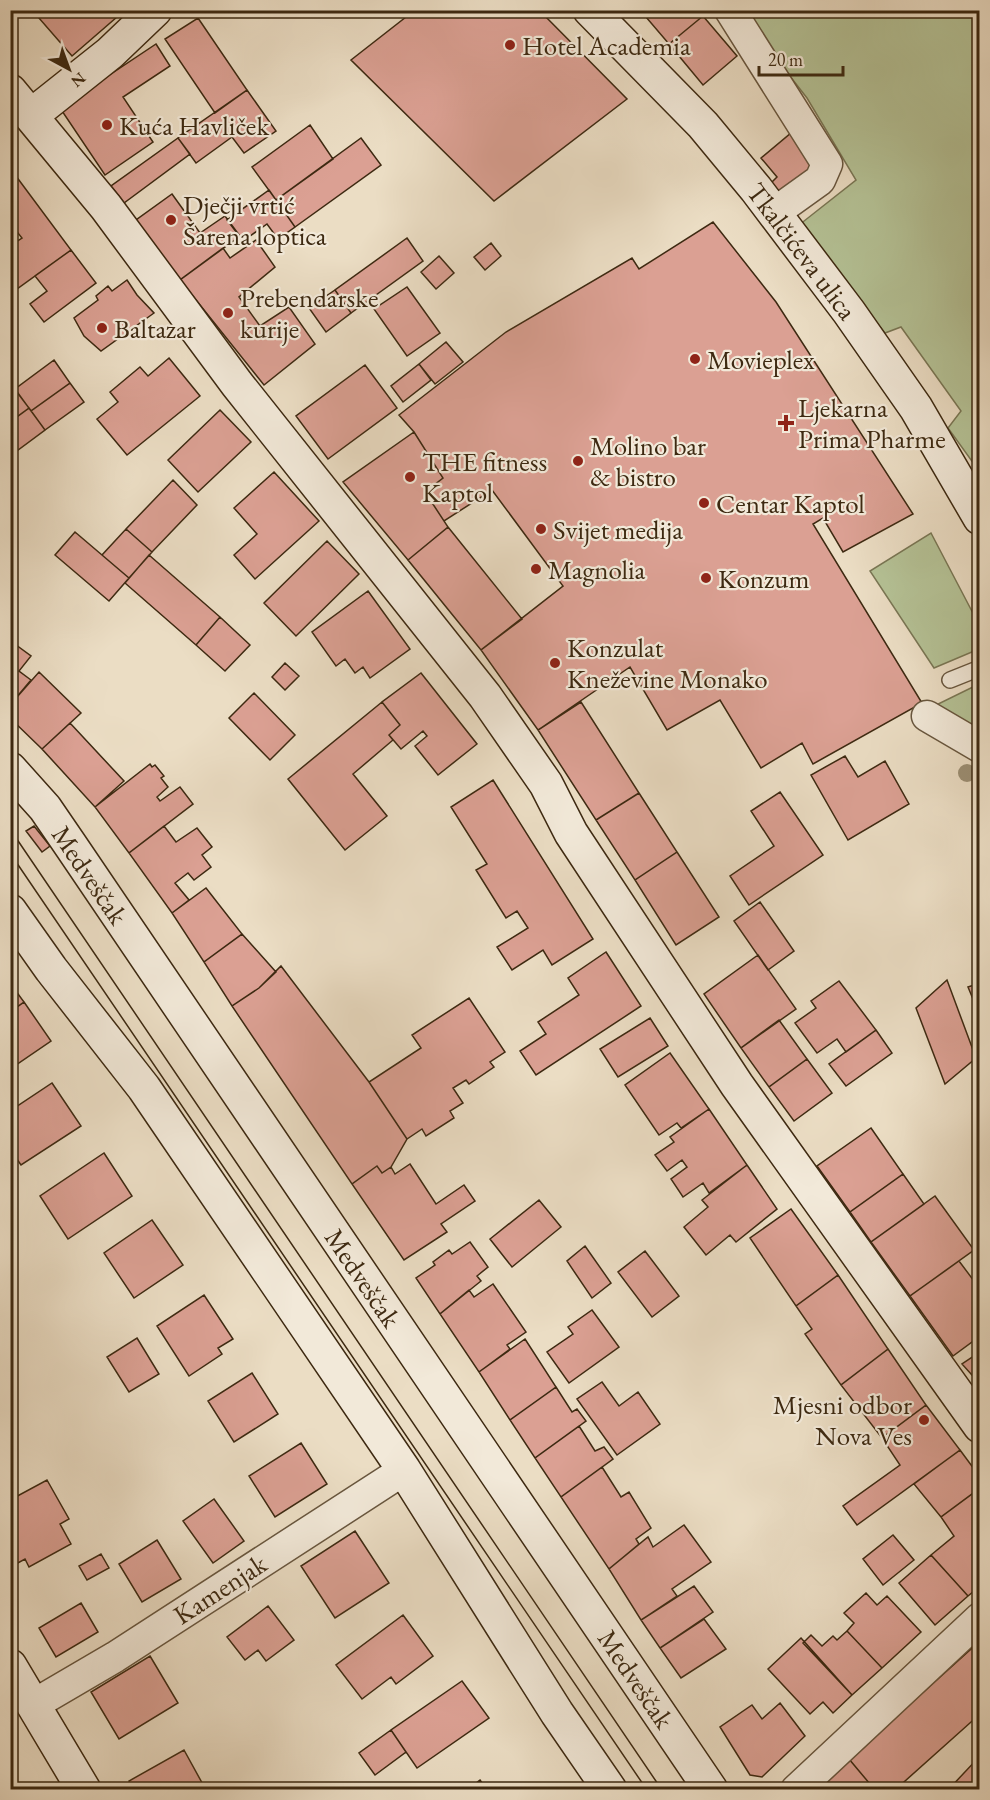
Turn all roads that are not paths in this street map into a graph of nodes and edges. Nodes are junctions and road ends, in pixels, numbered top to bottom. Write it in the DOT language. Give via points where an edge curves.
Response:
graph roads {
  1 [pos="155,10"];
  2 [pos="590,10"];
  3 [pos="730,10"];
  4 [pos="10,91"];
  5 [pos="32,115"];
  6 [pos="774,213"];
  7 [pos="980,518"];
  8 [pos="980,668"];
  9 [pos="950,680"];
  10 [pos="927,716"];
  11 [pos="980,747"];
  12 [pos="10,769"];
  13 [pos="10,911"];
  14 [pos="980,1425"];
  15 [pos="404,1470"];
  16 [pos="980,1618"];
  17 [pos="10,1666"];
  18 [pos="33,1705"];
  19 [pos="84,1790"];
  20 [pos="610,1790"];
  21 [pos="711,1790"];
  22 [pos="796,1790"];
  1 -- 5 [label="street" via="110,53"];
  2 -- 6 [label="street, Tkalčićeva ulica" via="703,125"];
  3 -- 6 [label="street" via="827,164 820,180"];
  4 -- 5 [label="street"];
  5 -- 14 [label="street" via="200,334 323,482 485,696 558,802 571,833 737,1085"];
  6 -- 7 [label="street, Tkalčićeva ulica" via="916,408"];
  8 -- 9 [label="lane"];
  10 -- 11 [label="street"];
  12 -- 21 [label="street, Medveščak" via="45,808"];
  13 -- 15 [label="street" via="144,1088"];
  15 -- 18 [label="street, Kamenjak" via="115,1657"];
  15 -- 20 [label="street"];
  16 -- 22 [label="street"];
  17 -- 18 [label="street"];
  18 -- 19 [label="street"];
}
